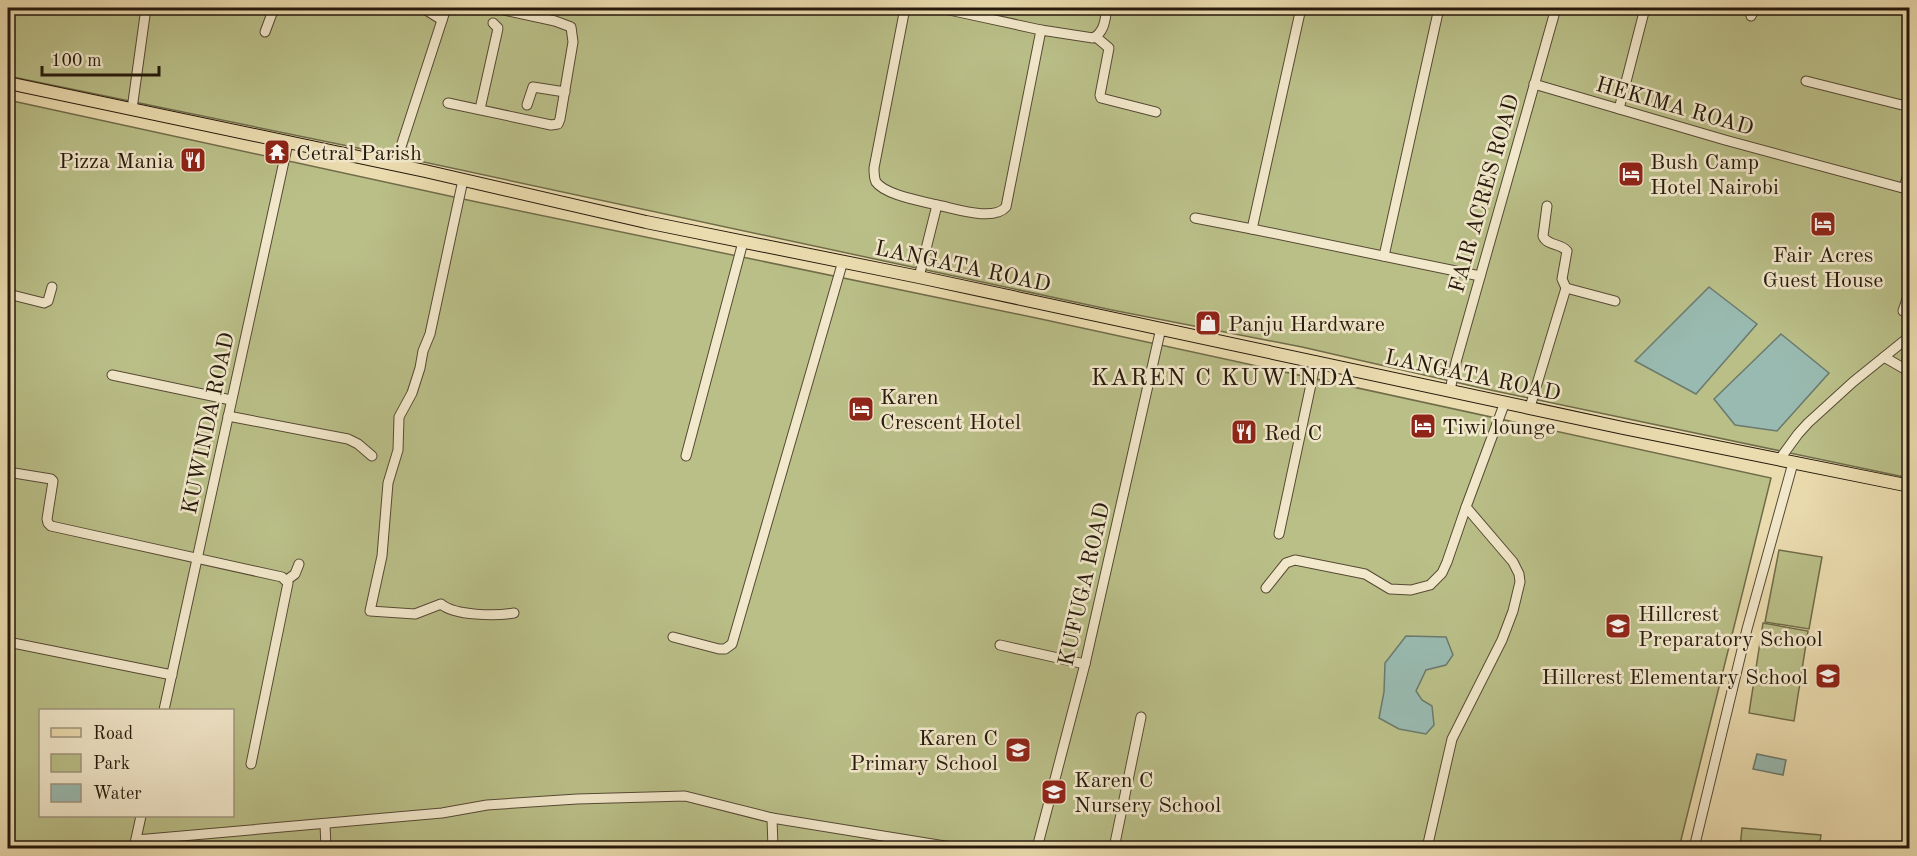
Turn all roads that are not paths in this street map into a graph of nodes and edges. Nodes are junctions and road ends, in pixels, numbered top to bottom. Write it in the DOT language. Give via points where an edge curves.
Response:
graph roads {
  1 [pos="146,8"];
  2 [pos="274,8"];
  3 [pos="423,8"];
  4 [pos="446,8"];
  5 [pos="495,8"];
  6 [pos="905,8"];
  7 [pos="940,8"];
  8 [pos="1107,8"];
  9 [pos="1301,8"];
  10 [pos="1439,8"];
  11 [pos="1556,8"];
  12 [pos="1645,8"];
  13 [pos="442,20"];
  14 [pos="493,23"];
  15 [pos="1041,30"];
  16 [pos="265,32"];
  17 [pos="1096,37"];
  18 [pos="1806,81"];
  19 [pos="8,83"];
  20 [pos="1534,84"];
  21 [pos="565,92"];
  22 [pos="448,103"];
  23 [pos="527,105"];
  24 [pos="1910,107"];
  25 [pos="132,109"];
  26 [pos="1619,109"];
  27 [pos="480,110"];
  28 [pos="1156,112"];
  29 [pos="288,143"];
  30 [pos="395,165"];
  31 [pos="1910,167"];
  32 [pos="463,180"];
  33 [pos="1907,189"];
  34 [pos="936,205"];
  35 [pos="1547,206"];
  36 [pos="1195,218"];
  37 [pos="1252,229"];
  38 [pos="743,242"];
  39 [pos="1384,256"];
  40 [pos="843,261"];
  41 [pos="1480,276"];
  42 [pos="919,277"];
  43 [pos="52,286"];
  44 [pos="1566,288"];
  45 [pos="1910,290"];
  46 [pos="8,294"];
  47 [pos="1615,301"];
  48 [pos="1904,311"];
  49 [pos="1161,328"];
  50 [pos="1910,336"];
  51 [pos="1884,357"];
  52 [pos="1316,361"];
  53 [pos="1910,372"];
  54 [pos="112,375"];
  55 [pos="1450,390"];
  56 [pos="231,400"];
  57 [pos="1505,402"];
  58 [pos="1530,407"];
  59 [pos="228,416"];
  60 [pos="372,456"];
  61 [pos="686,456"];
  62 [pos="1779,460"];
  63 [pos="1793,463"];
  64 [pos="8,471"];
  65 [pos="1910,486"];
  66 [pos="1466,507"];
  67 [pos="1279,534"];
  68 [pos="198,558"];
  69 [pos="299,564"];
  70 [pos="287,580"];
  71 [pos="1266,588"];
  72 [pos="514,613"];
  73 [pos="674,637"];
  74 [pos="8,642"];
  75 [pos="1000,645"];
  76 [pos="1085,664"];
  77 [pos="172,675"];
  78 [pos="164,709"];
  79 [pos="1141,717"];
  80 [pos="251,764"];
  81 [pos="141,817"];
  82 [pos="772,818"];
  83 [pos="325,824"];
  84 [pos="135,844"];
  85 [pos="326,849"];
  86 [pos="773,849"];
  87 [pos="957,849"];
  88 [pos="1037,849"];
  89 [pos="1114,849"];
  90 [pos="1427,849"];
  91 [pos="1694,849"];
  1 -- 25 [label="street"];
  2 -- 16 [label="street"];
  3 -- 13 [label="street"];
  4 -- 13 [label="street"];
  5 -- 21 [label="street" via="569,25 573,36"];
  6 -- 34 [label="street" via="875,178 879,185 893,192"];
  7 -- 15 [label="street"];
  8 -- 17 [label="street" via="1103,29"];
  9 -- 37 [label="street"];
  10 -- 39 [label="street"];
  11 -- 20 [label="street, FAIR ACRES ROAD"];
  12 -- 26 [label="street"];
  13 -- 30 [label="street"];
  14 -- 27 [label="street" via="497,33"];
  15 -- 17 [label="street"];
  15 -- 34 [label="street" via="1006,207 990,215"];
  17 -- 28 [label="street" via="1109,48 1101,98"];
  18 -- 24 [label="street"];
  19 -- 25 [label="main road, LANGATA ROAD"];
  20 -- 26 [label="street, HEKIMA ROAD"];
  20 -- 41 [label="street, FAIR ACRES ROAD"];
  21 -- 23 [label="street" via="533,87"];
  21 -- 27 [label="street" via="558,124"];
  22 -- 27 [label="street"];
  25 -- 29 [label="main road, LANGATA ROAD"];
  26 -- 33 [label="street, HEKIMA ROAD"];
  29 -- 30 [label="main road, LANGATA ROAD"];
  29 -- 56 [label="street, KUWINDA ROAD"];
  30 -- 32 [label="main road, LANGATA ROAD"];
  31 -- 33 [label="street"];
  32 -- 38 [label="main road, LANGATA ROAD"];
  32 -- 72 [label="street" via="430,334 412,393 399,417 398,450 388,483 382,556 370,610 416,614 441,604 479,614"];
  34 -- 42 [label="street"];
  35 -- 44 [label="street" via="1543,236 1566,248 1562,279"];
  36 -- 37 [label="street"];
  37 -- 39 [label="street"];
  38 -- 40 [label="main road, LANGATA ROAD"];
  38 -- 61 [label="street"];
  39 -- 41 [label="street"];
  40 -- 42 [label="main road, LANGATA ROAD"];
  40 -- 73 [label="street" via="732,644 719,649"];
  41 -- 55 [label="street, FAIR ACRES ROAD"];
  42 -- 49 [label="main road, LANGATA ROAD"];
  43 -- 46 [label="street" via="44,303"];
  44 -- 47 [label="street"];
  44 -- 58 [label="street"];
  45 -- 48 [label="street"];
  49 -- 52 [label="main road, LANGATA ROAD"];
  49 -- 76 [label="street, KUFUGA ROAD"];
  50 -- 51 [label="street"];
  51 -- 53 [label="street"];
  51 -- 62 [label="street" via="1808,423"];
  52 -- 55 [label="main road, LANGATA ROAD"];
  52 -- 67 [label="street"];
  54 -- 56 [label="street"];
  55 -- 57 [label="main road, LANGATA ROAD"];
  56 -- 59 [label="street, KUWINDA ROAD"];
  57 -- 58 [label="main road, LANGATA ROAD"];
  57 -- 66 [label="street"];
  58 -- 62 [label="main road, LANGATA ROAD"];
  59 -- 60 [label="street" via="354,441"];
  59 -- 68 [label="street, KUWINDA ROAD"];
  62 -- 63 [label="main road, LANGATA ROAD"];
  63 -- 65 [label="main road, LANGATA ROAD"];
  63 -- 91 [label="street"];
  64 -- 68 [label="street" via="53,481 47,519 51,526"];
  66 -- 71 [label="street" via="1445,568 1430,585 1411,590 1390,589 1365,574 1294,560 1286,562"];
  66 -- 90 [label="street" via="1514,562 1520,582 1502,640 1452,740"];
  68 -- 70 [label="street"];
  68 -- 77 [label="street, KUWINDA ROAD"];
  69 -- 70 [label="street"];
  70 -- 80 [label="street"];
  74 -- 77 [label="street"];
  75 -- 76 [label="street"];
  76 -- 88 [label="street, KUFUGA ROAD"];
  77 -- 78 [label="street, KUWINDA ROAD"];
  79 -- 89 [label="street"];
  81 -- 84 [label="street"];
  82 -- 83 [label="street" via="685,796 487,805"];
  82 -- 86 [label="street"];
  82 -- 87 [label="street"];
  83 -- 84 [label="street"];
  83 -- 85 [label="street"];
}
